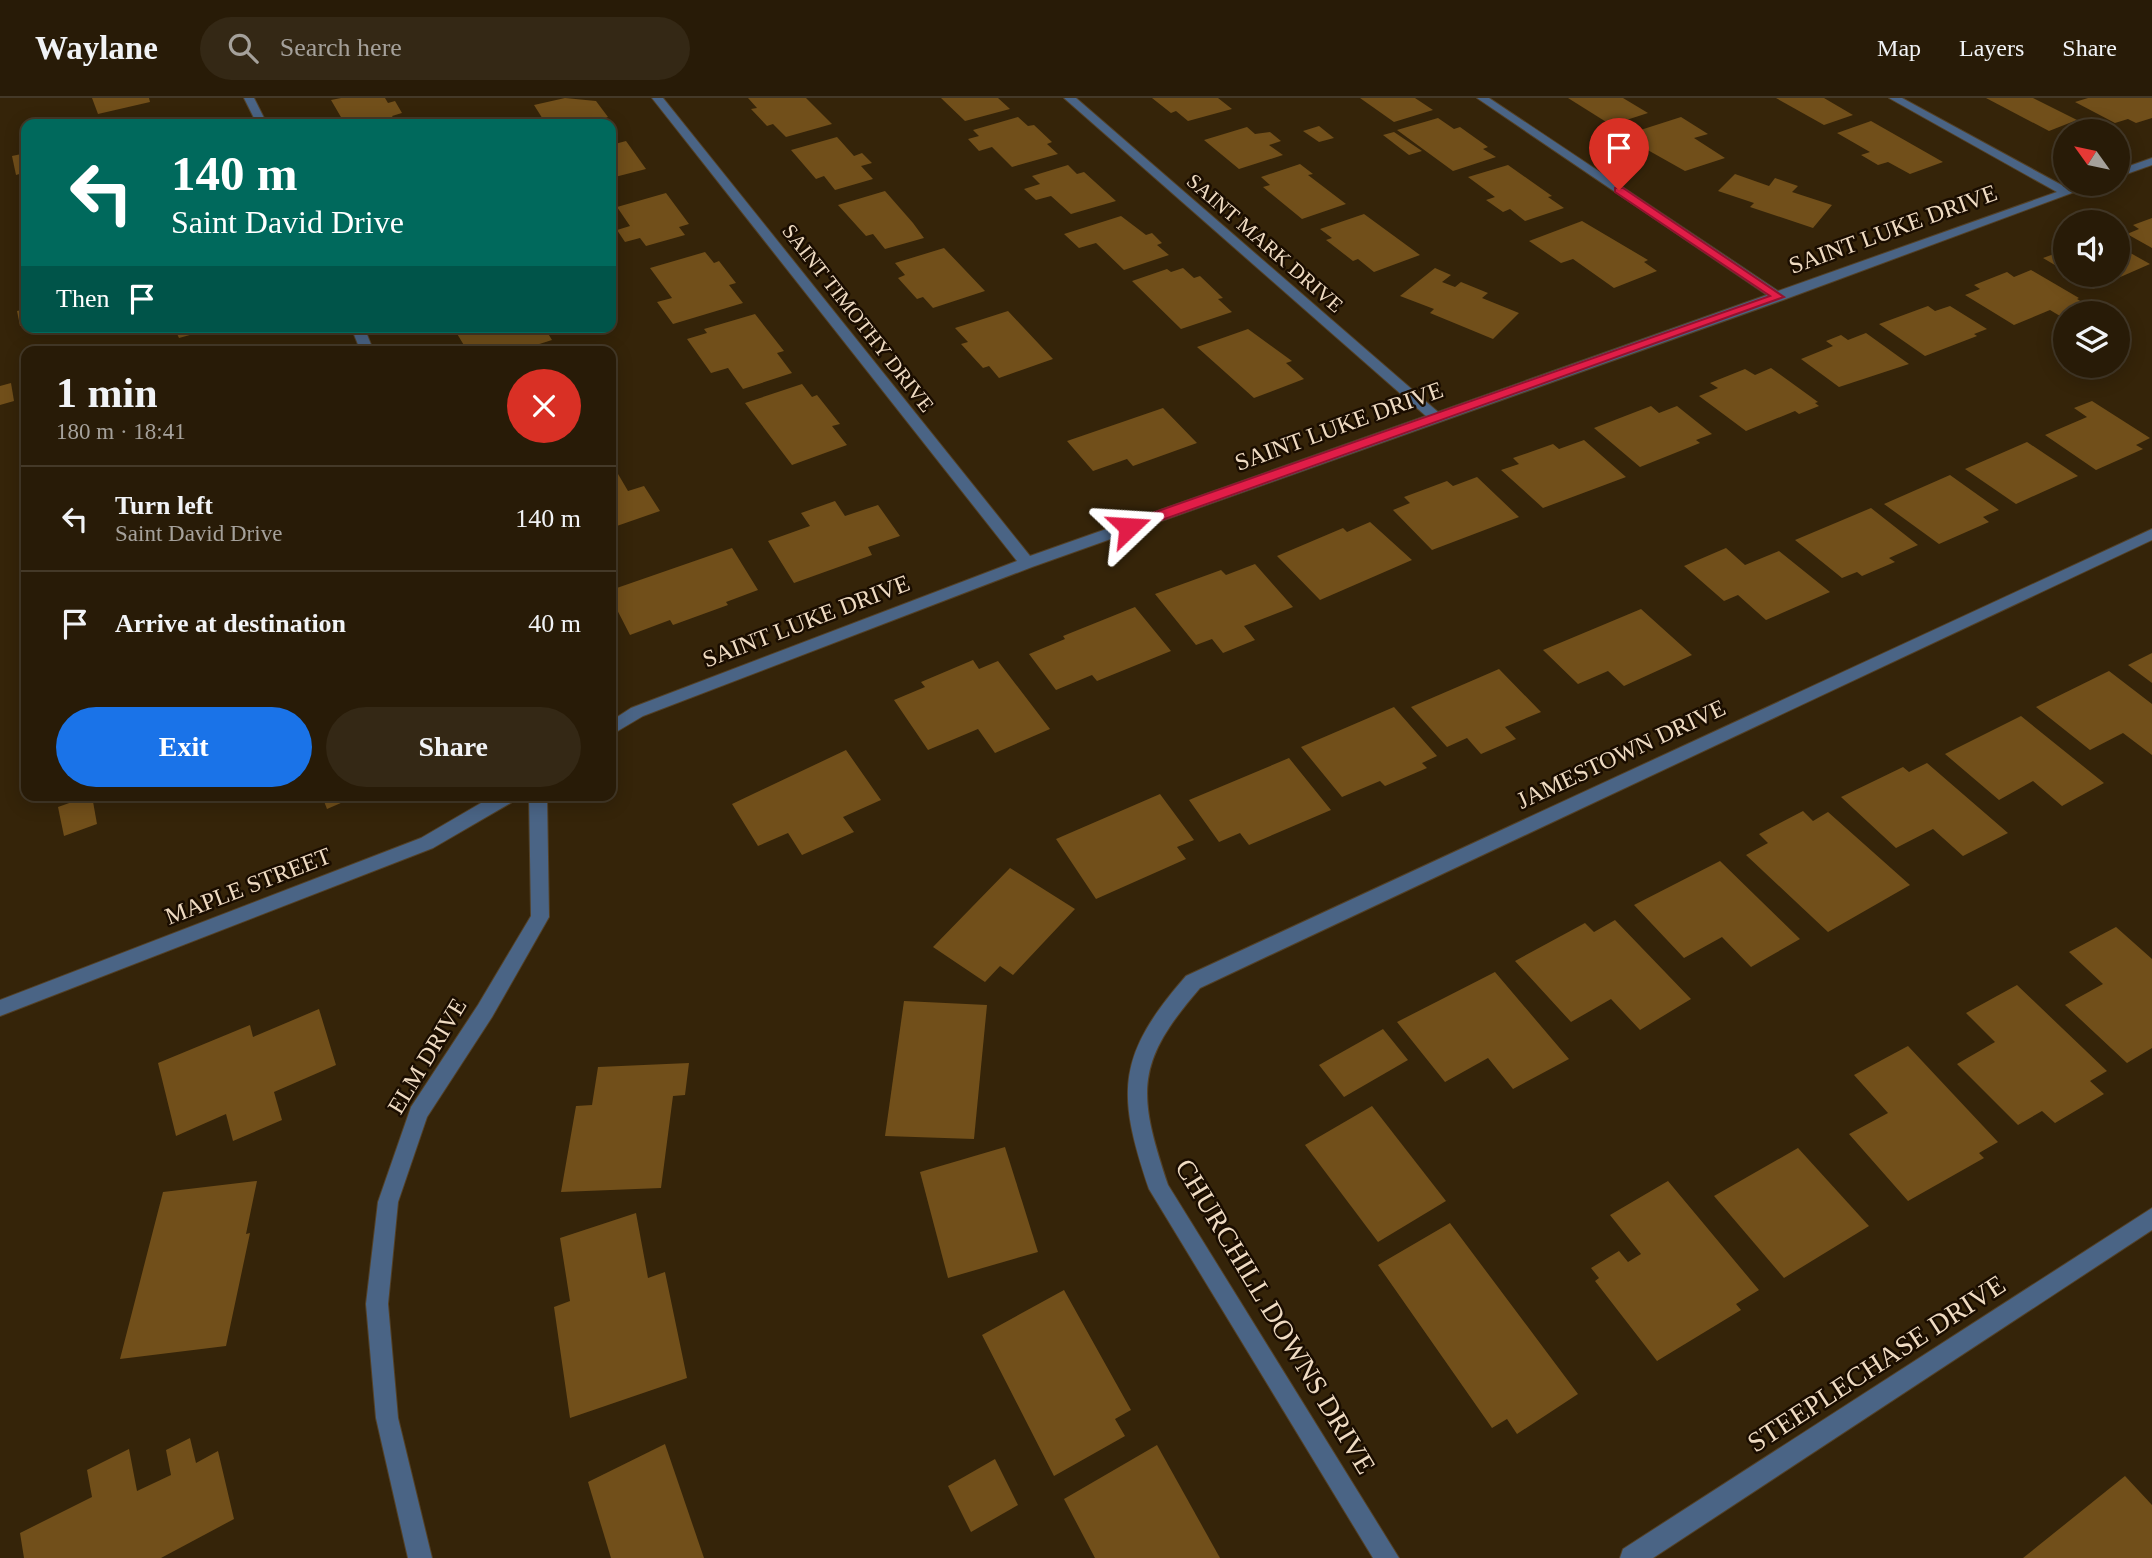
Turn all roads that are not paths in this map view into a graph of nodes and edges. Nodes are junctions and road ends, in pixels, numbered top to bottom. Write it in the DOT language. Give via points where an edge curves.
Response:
graph roads {
  1 [pos="249,98"];
  2 [pos="657,98"];
  3 [pos="1069,98"];
  4 [pos="1482,98"];
  5 [pos="1894,98"];
  6 [pos="260,119"];
  7 [pos="2152,161"];
  8 [pos="2130,169"];
  9 [pos="2053,185"];
  10 [pos="2055,196"];
  11 [pos="1779,297"];
  12 [pos="1436,417"];
  13 [pos="2152,534"];
  14 [pos="1027,563"];
  15 [pos="616,727"];
  16 [pos="499,801"];
  17 [pos="538,801"];
  18 [pos="0,1008"];
  19 [pos="1143,1055"];
  20 [pos="2152,1218"];
  21 [pos="420,1558"];
  22 [pos="1387,1558"];
  23 [pos="1632,1558"];
  1 -- 6 [label="street"];
  2 -- 14 [label="street, SAINT TIMOTHY DRIVE"];
  3 -- 12 [label="street, SAINT MARK DRIVE"];
  4 -- 11 [label="street"];
  5 -- 9 [label="street"];
  7 -- 8 [label="street"];
  10 -- 11 [label="street, SAINT LUKE DRIVE"];
  11 -- 12 [label="street, SAINT LUKE DRIVE"];
  12 -- 14 [label="street, SAINT LUKE DRIVE"];
  13 -- 19 [label="street, JAMESTOWN DRIVE" via="1193,982 1162,1015"];
  14 -- 15 [label="street, SAINT LUKE DRIVE" via="637,712"];
  16 -- 18 [label="street, MAPLE STREET" via="427,843"];
  17 -- 21 [label="street, ELM DRIVE" via="540,917 418,1113 388,1202 378,1317 387,1418"];
  19 -- 22 [label="street, CHURCHILL DOWNS DRIVE" via="1135,1092 1139,1132 1158,1189"];
  20 -- 23 [label="street, STEEPLECHASE DRIVE"];
}
